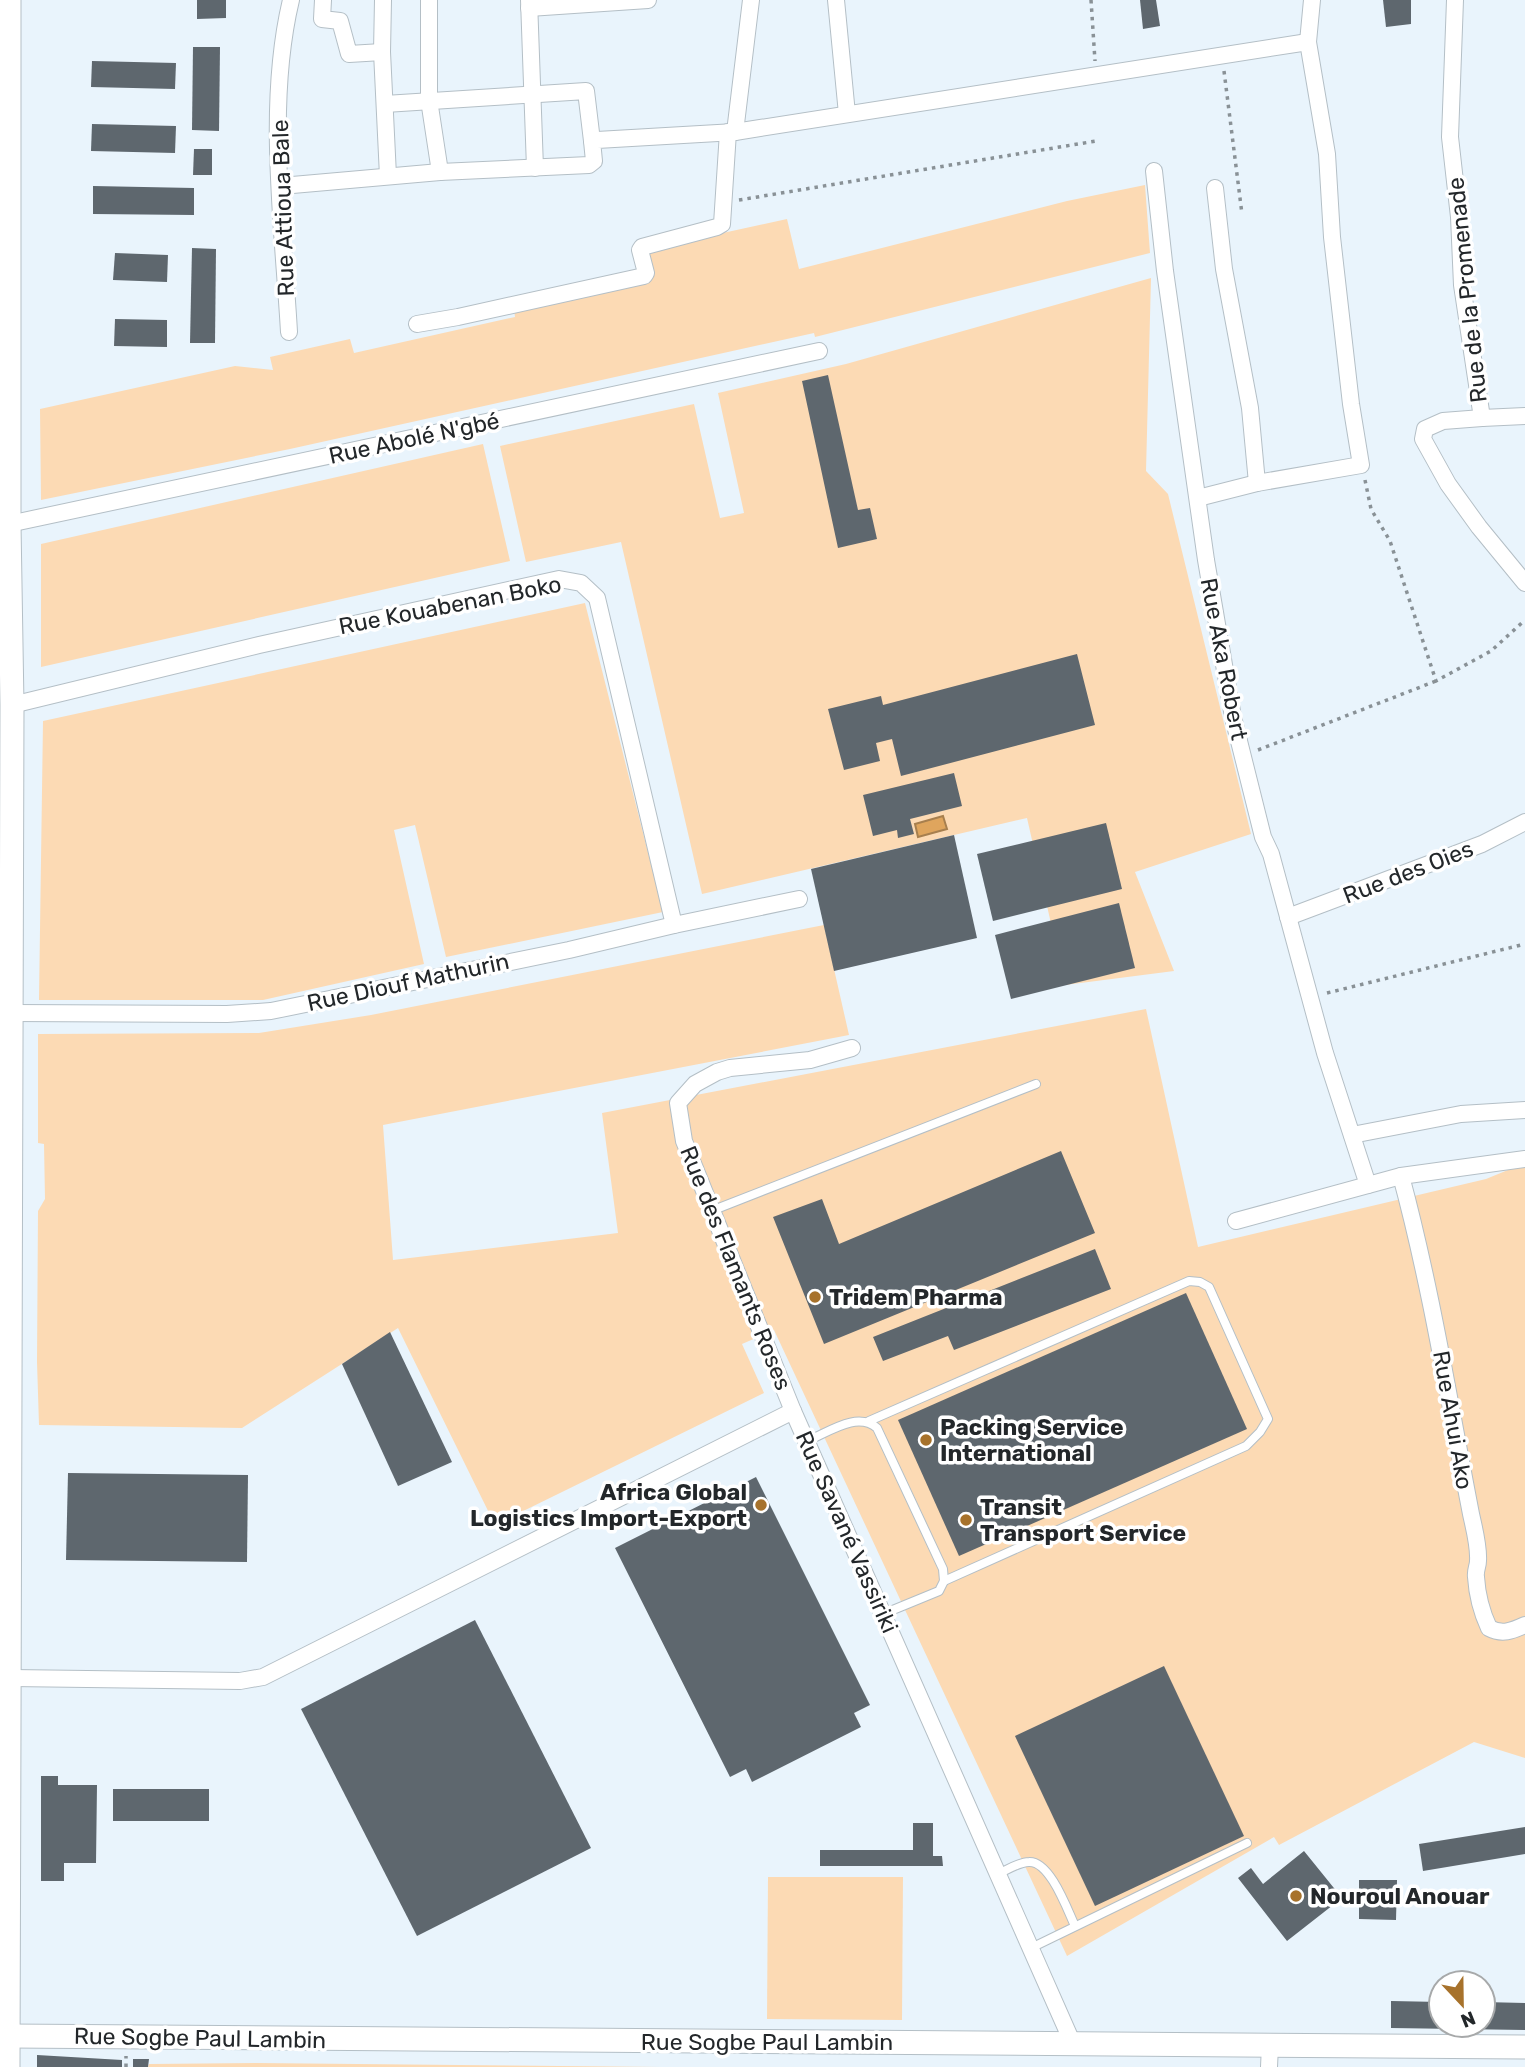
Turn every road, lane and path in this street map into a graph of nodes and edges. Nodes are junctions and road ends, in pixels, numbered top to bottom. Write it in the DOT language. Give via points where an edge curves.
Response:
graph roads {
  1 [pos="9,0"];
  2 [pos="291,0"];
  3 [pos="323,0"];
  4 [pos="383,0"];
  5 [pos="429,0"];
  6 [pos="648,0"];
  7 [pos="751,0"];
  8 [pos="836,0"];
  9 [pos="1091,0"];
  10 [pos="1312,0"];
  11 [pos="1455,0"];
  12 [pos="529,4"];
  13 [pos="1308,42"];
  14 [pos="382,52"];
  15 [pos="1223,55"];
  16 [pos="4,69"];
  17 [pos="1096,75"];
  18 [pos="532,95"];
  19 [pos="429,100"];
  20 [pos="385,104"];
  21 [pos="846,114"];
  22 [pos="731,132"];
  23 [pos="592,141"];
  24 [pos="1096,141"];
  25 [pos="535,168"];
  26 [pos="1154,171"];
  27 [pos="440,172"];
  28 [pos="388,176"];
  29 [pos="281,186"];
  30 [pos="1215,188"];
  31 [pos="724,203"];
  32 [pos="1241,214"];
  33 [pos="417,324"];
  34 [pos="289,332"];
  35 [pos="819,351"];
  36 [pos="1525,416"];
  37 [pos="1482,418"];
  38 [pos="1361,465"];
  39 [pos="1257,483"];
  40 [pos="1198,498"];
  41 [pos="9,524"];
  42 [pos="1525,583"];
  43 [pos="1525,620"];
  44 [pos="1436,681"];
  45 [pos="12,705"];
  46 [pos="1242,756"];
  47 [pos="1525,822"];
  48 [pos="799,899"];
  49 [pos="1288,917"];
  50 [pos="674,925"];
  51 [pos="1525,944"];
  52 [pos="5,988"];
  53 [pos="1309,998"];
  54 [pos="11,1013"];
  55 [pos="852,1048"];
  56 [pos="1035,1084"];
  57 [pos="1525,1110"];
  58 [pos="1352,1135"];
  59 [pos="1525,1159"];
  60 [pos="1401,1176"];
  61 [pos="1368,1185"];
  62 [pos="711,1211"];
  63 [pos="1236,1221"];
  64 [pos="793,1411"];
  65 [pos="869,1421"];
  66 [pos="807,1441"];
  67 [pos="944,1581"];
  68 [pos="883,1614"];
  69 [pos="1525,1626"];
  70 [pos="11,1678"];
  71 [pos="1247,1843"];
  72 [pos="998,1874"];
  73 [pos="1075,1926"];
  74 [pos="1031,1948"];
  75 [pos="9,2036"];
  76 [pos="1073,2044"];
  77 [pos="1525,2047"];
  78 [pos="1269,2057"];
  79 [pos="8,2067"];
  1 -- 16 [label="street"];
  2 -- 29 [label="street, Rue Attioua Bale" via="277,140"];
  3 -- 14 [label="street" via="321,18 340,22 349,54"];
  4 -- 14 [label="street"];
  5 -- 19 [label="street"];
  6 -- 12 [label="street"];
  7 -- 22 [label="street"];
  8 -- 21 [label="street"];
  9 -- 17 [label="path"];
  10 -- 13 [label="street"];
  11 -- 37 [label="street, Rue de la Promenade" via="1450,137 1462,285"];
  12 -- 18 [label="street"];
  13 -- 15 [label="street"];
  13 -- 38 [label="street" via="1327,154 1350,404"];
  14 -- 20 [label="street"];
  15 -- 17 [label="street"];
  15 -- 32 [label="path"];
  16 -- 41 [label="street"];
  17 -- 21 [label="street"];
  18 -- 19 [label="street"];
  18 -- 23 [label="street" via="586,91"];
  18 -- 25 [label="street"];
  19 -- 20 [label="street"];
  19 -- 27 [label="street"];
  20 -- 28 [label="street"];
  21 -- 22 [label="street"];
  22 -- 23 [label="street"];
  22 -- 31 [label="street"];
  23 -- 25 [label="street" via="592,164"];
  24 -- 31 [label="path"];
  25 -- 27 [label="street"];
  26 -- 40 [label="street, Rue Aka Robert"];
  27 -- 28 [label="street"];
  28 -- 29 [label="street"];
  29 -- 34 [label="street, Rue Attioua Bale"];
  30 -- 39 [label="street" via="1224,269 1250,408"];
  31 -- 33 [label="street" via="717,227 642,247 644,276"];
  35 -- 41 [label="street, Rue Abolé N'gbé"];
  36 -- 37 [label="street"];
  37 -- 42 [label="street, Rue de la Promenade" via="1443,421 1425,429 1423,439 1448,484"];
  38 -- 39 [label="street"];
  38 -- 44 [label="path" via="1371,509 1390,541"];
  39 -- 40 [label="street"];
  40 -- 46 [label="street, Rue Aka Robert"];
  41 -- 45 [label="street"];
  43 -- 44 [label="path" via="1491,651"];
  44 -- 46 [label="path"];
  45 -- 50 [label="street, Rue Kouabenan Boko" via="559,579 581,583 597,598"];
  45 -- 52 [label="street"];
  46 -- 49 [label="street, Rue Aka Robert"];
  47 -- 49 [label="street, Rue des Oies" via="1482,844"];
  48 -- 50 [label="street, Rue Diouf Mathurin"];
  49 -- 53 [label="street, Rue Aka Robert"];
  50 -- 54 [label="street, Rue Diouf Mathurin" via="271,1011"];
  51 -- 53 [label="path"];
  52 -- 54 [label="street"];
  53 -- 58 [label="street, Rue Aka Robert"];
  54 -- 70 [label="street"];
  55 -- 62 [label="street, Rue des Flamants Roses" via="810,1060 717,1072 695,1084 678,1103 684,1141"];
  56 -- 62 [label="lane"];
  57 -- 58 [label="street" via="1461,1114"];
  58 -- 61 [label="street, Rue Aka Robert"];
  59 -- 60 [label="street"];
  60 -- 61 [label="street"];
  60 -- 69 [label="street, Rue Ahui Ako" via="1434,1314 1475,1537 1475,1575 1485,1618 1489,1628 1500,1632"];
  61 -- 63 [label="street"];
  62 -- 64 [label="street, Rue des Flamants Roses"];
  64 -- 66 [label="street, Rue Savané Vassiriki"];
  64 -- 70 [label="street, Rue Savané Vassiriki" via="252,1681"];
  65 -- 66 [label="lane" via="858,1420"];
  65 -- 67 [label="lane" via="883,1440 943,1569"];
  65 -- 67 [label="lane" via="1189,1281 1209,1287 1268,1419 1260,1432 1247,1446"];
  66 -- 68 [label="street, Rue Savané Vassiriki"];
  67 -- 68 [label="lane" via="939,1591"];
  68 -- 72 [label="street, Rue Savané Vassiriki"];
  70 -- 75 [label="street"];
  71 -- 73 [label="lane"];
  72 -- 73 [label="lane" via="1027,1862 1047,1869"];
  72 -- 74 [label="street, Rue Savané Vassiriki"];
  73 -- 74 [label="lane"];
  74 -- 76 [label="street, Rue Savané Vassiriki"];
  75 -- 76 [label="street, Rue Sogbe Paul Lambin"];
  75 -- 79 [label="street"];
  76 -- 78 [label="street, Rue Sogbe Paul Lambin"];
  77 -- 78 [label="street, Rue Sogbe Paul Lambin"];
}
